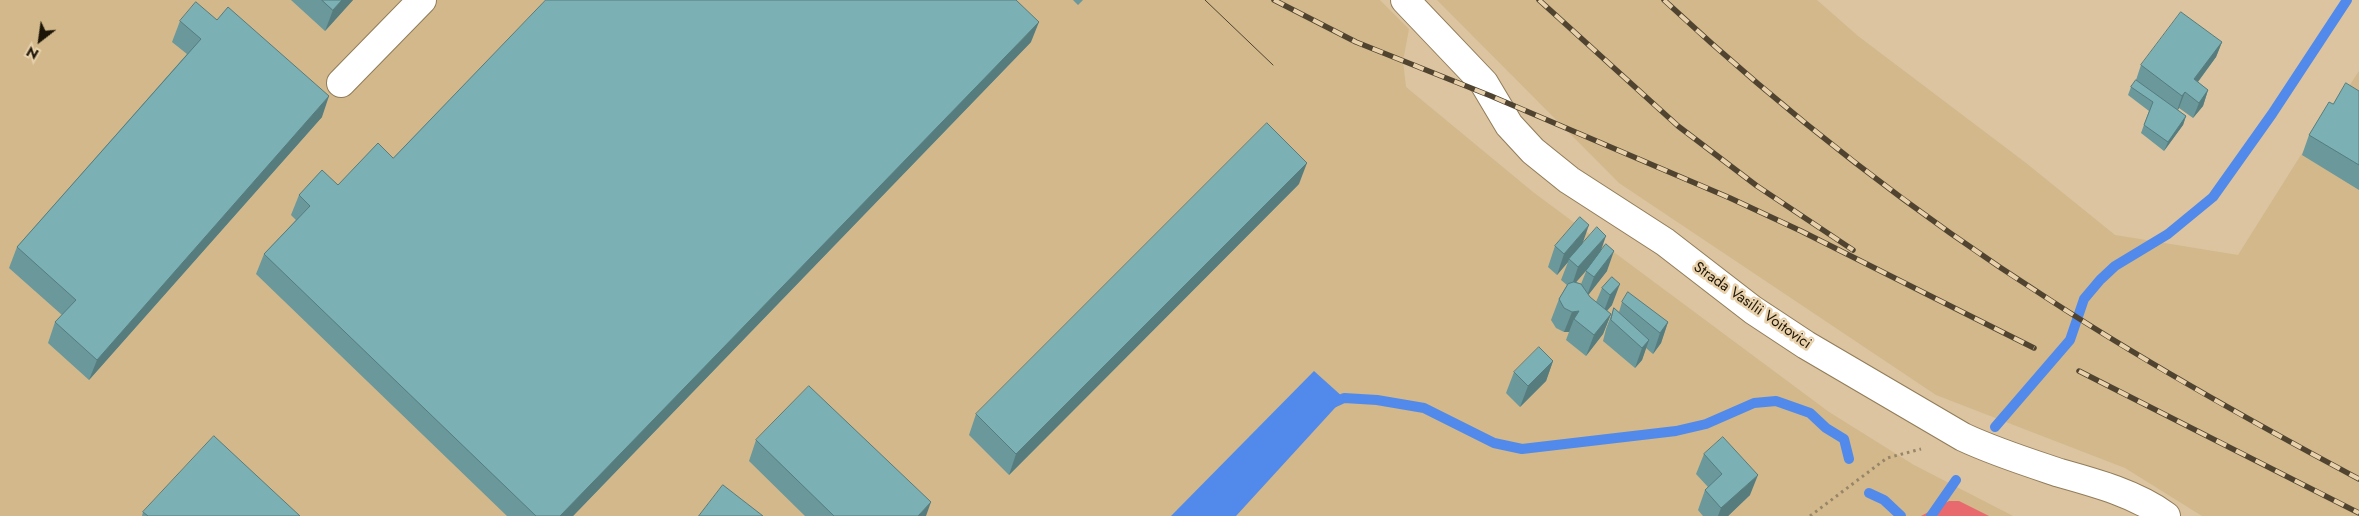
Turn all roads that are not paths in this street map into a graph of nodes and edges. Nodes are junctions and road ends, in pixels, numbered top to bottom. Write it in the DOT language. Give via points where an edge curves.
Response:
graph roads {
  1 [pos="422,0"];
  2 [pos="1404,0"];
  3 [pos="341,83"];
  4 [pos="2166,516"];
  1 -- 3 [label="street"];
  2 -- 4 [label="street, Strada Vasilii Voitovici" via="1484,83 1509,125 1533,151 1569,180 1665,242 1806,346 1990,450 2117,491"];
}
